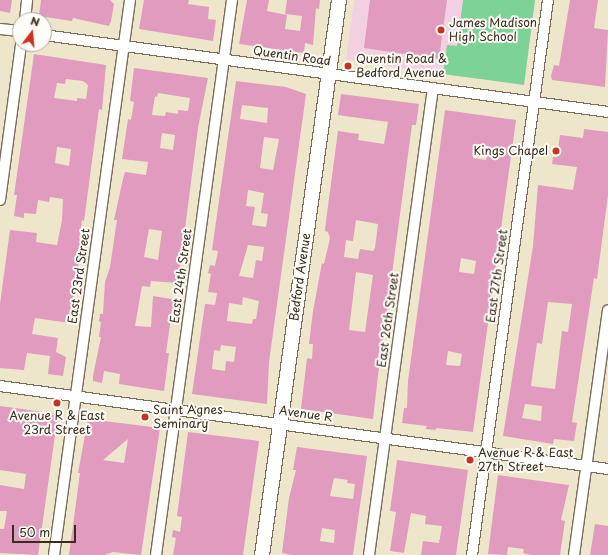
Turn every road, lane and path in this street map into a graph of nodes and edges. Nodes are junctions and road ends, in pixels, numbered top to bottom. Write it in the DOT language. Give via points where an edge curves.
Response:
graph roads {
  1 [pos="27,0"];
  2 [pos="130,0"];
  3 [pos="232,0"];
  4 [pos="339,0"];
  5 [pos="548,0"];
  6 [pos="26,12"];
  7 [pos="0,29"];
  8 [pos="12,30"];
  9 [pos="52,36"];
  10 [pos="124,46"];
  11 [pos="20,52"];
  12 [pos="224,60"];
  13 [pos="329,74"];
  14 [pos="433,88"];
  15 [pos="534,102"];
  16 [pos="608,112"];
  17 [pos="0,200"];
  18 [pos="608,310"];
  19 [pos="0,386"];
  20 [pos="76,396"];
  21 [pos="176,410"];
  22 [pos="280,424"];
  23 [pos="385,438"];
  24 [pos="486,452"];
  25 [pos="586,466"];
  26 [pos="608,469"];
  27 [pos="54,555"];
  28 [pos="156,555"];
  29 [pos="262,555"];
  30 [pos="369,555"];
  31 [pos="472,555"];
  32 [pos="574,555"];
  1 -- 6 [label="street"];
  2 -- 10 [label="street, East 23rd Street"];
  3 -- 12 [label="street, East 24th Street"];
  4 -- 13 [label="main road, Bedford Avenue"];
  5 -- 15 [label="street, East 27th Street"];
  7 -- 8 [label="street"];
  9 -- 10 [label="street, Quentin Road"];
  10 -- 12 [label="street, Quentin Road"];
  10 -- 20 [label="street, East 23rd Street"];
  11 -- 17 [label="street"];
  12 -- 13 [label="street, Quentin Road"];
  12 -- 21 [label="street, East 24th Street"];
  13 -- 14 [label="street, Quentin Road"];
  13 -- 22 [label="main road, Bedford Avenue"];
  14 -- 15 [label="street, Quentin Road"];
  14 -- 23 [label="street, East 26th Street"];
  15 -- 16 [label="street, Quentin Road"];
  15 -- 24 [label="street, East 27th Street"];
  18 -- 25 [label="street"];
  19 -- 20 [label="street, Avenue R"];
  20 -- 21 [label="street, Avenue R"];
  20 -- 27 [label="street, East 23rd Street"];
  21 -- 22 [label="street, Avenue R"];
  21 -- 28 [label="street, East 24th Street"];
  22 -- 23 [label="street, Avenue R"];
  22 -- 29 [label="main road, Bedford Avenue"];
  23 -- 24 [label="street, Avenue R"];
  23 -- 30 [label="street, East 26th Street"];
  24 -- 25 [label="street, Avenue R"];
  24 -- 31 [label="street, East 27th Street"];
  25 -- 26 [label="street, Avenue R"];
  25 -- 32 [label="street"];
}
